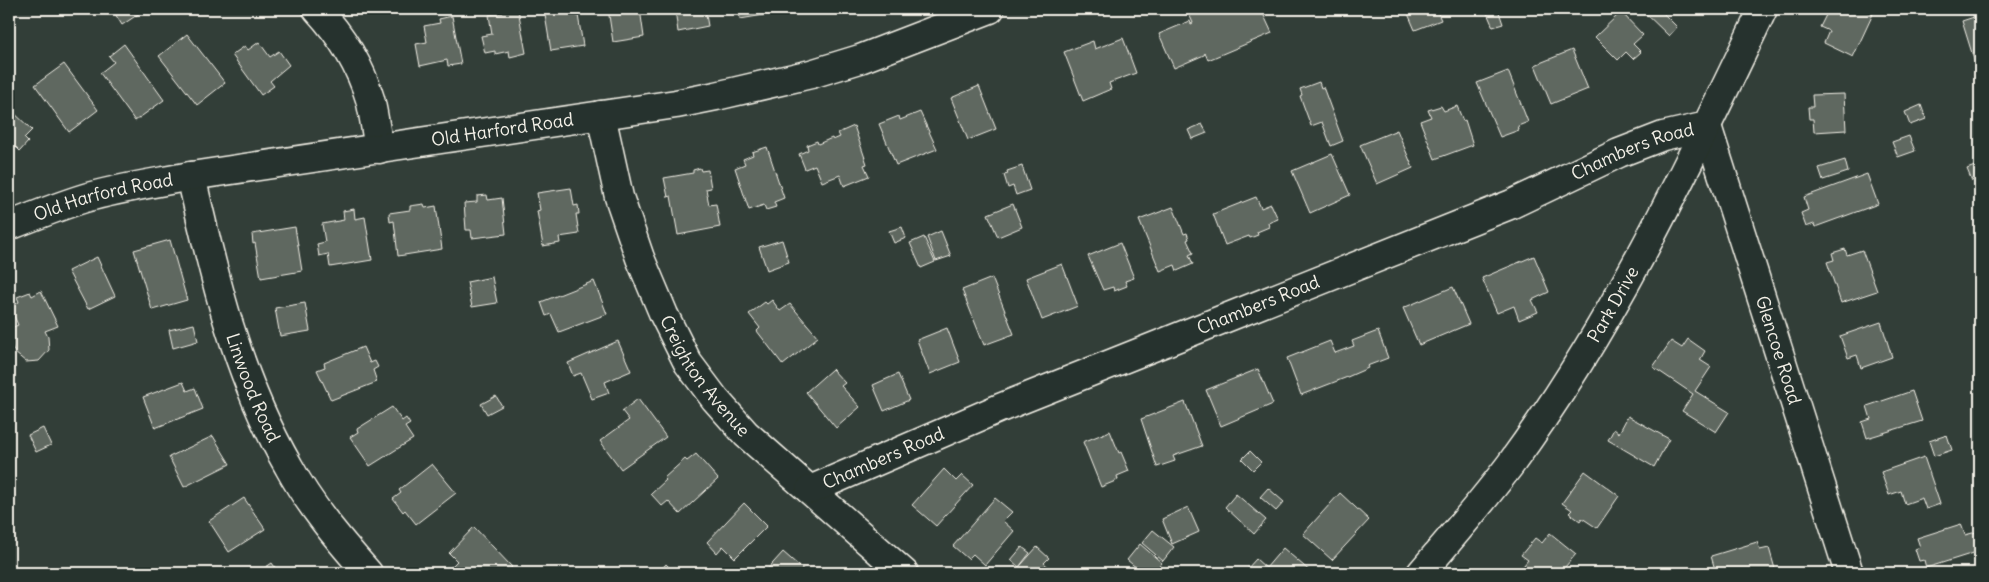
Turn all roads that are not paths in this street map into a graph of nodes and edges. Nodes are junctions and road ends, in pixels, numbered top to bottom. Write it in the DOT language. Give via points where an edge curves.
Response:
graph roads {
  1 [pos="317,9"];
  2 [pos="990,9"];
  3 [pos="1763,9"];
  4 [pos="601,115"];
  5 [pos="1707,126"];
  6 [pos="379,149"];
  7 [pos="191,176"];
  8 [pos="9,226"];
  9 [pos="810,490"];
  10 [pos="368,573"];
  11 [pos="904,573"];
  12 [pos="1420,573"];
  13 [pos="1850,573"];
  1 -- 6 [label="street" via="346,46 361,73 370,100"];
  2 -- 4 [label="street, Old Harford Road" via="860,59 811,74 716,96"];
  3 -- 5 [label="street, Park Drive"];
  4 -- 6 [label="street, Old Harford Road"];
  4 -- 9 [label="street, Creighton Avenue" via="619,197 640,258 688,363 746,434"];
  5 -- 9 [label="street, Chambers Road" via="1663,136 1619,153 1512,204 1000,408"];
  5 -- 12 [label="street, Park Drive" via="1653,236 1564,385 1509,466"];
  5 -- 13 [label="street, Glencoe Road"];
  6 -- 7 [label="street, Old Harford Road"];
  7 -- 8 [label="street, Old Harford Road" via="86,198"];
  7 -- 10 [label="street, Linwood Road" via="212,271 234,345 268,428 289,468 316,508"];
  9 -- 11 [label="street, Creighton Avenue"];
}
